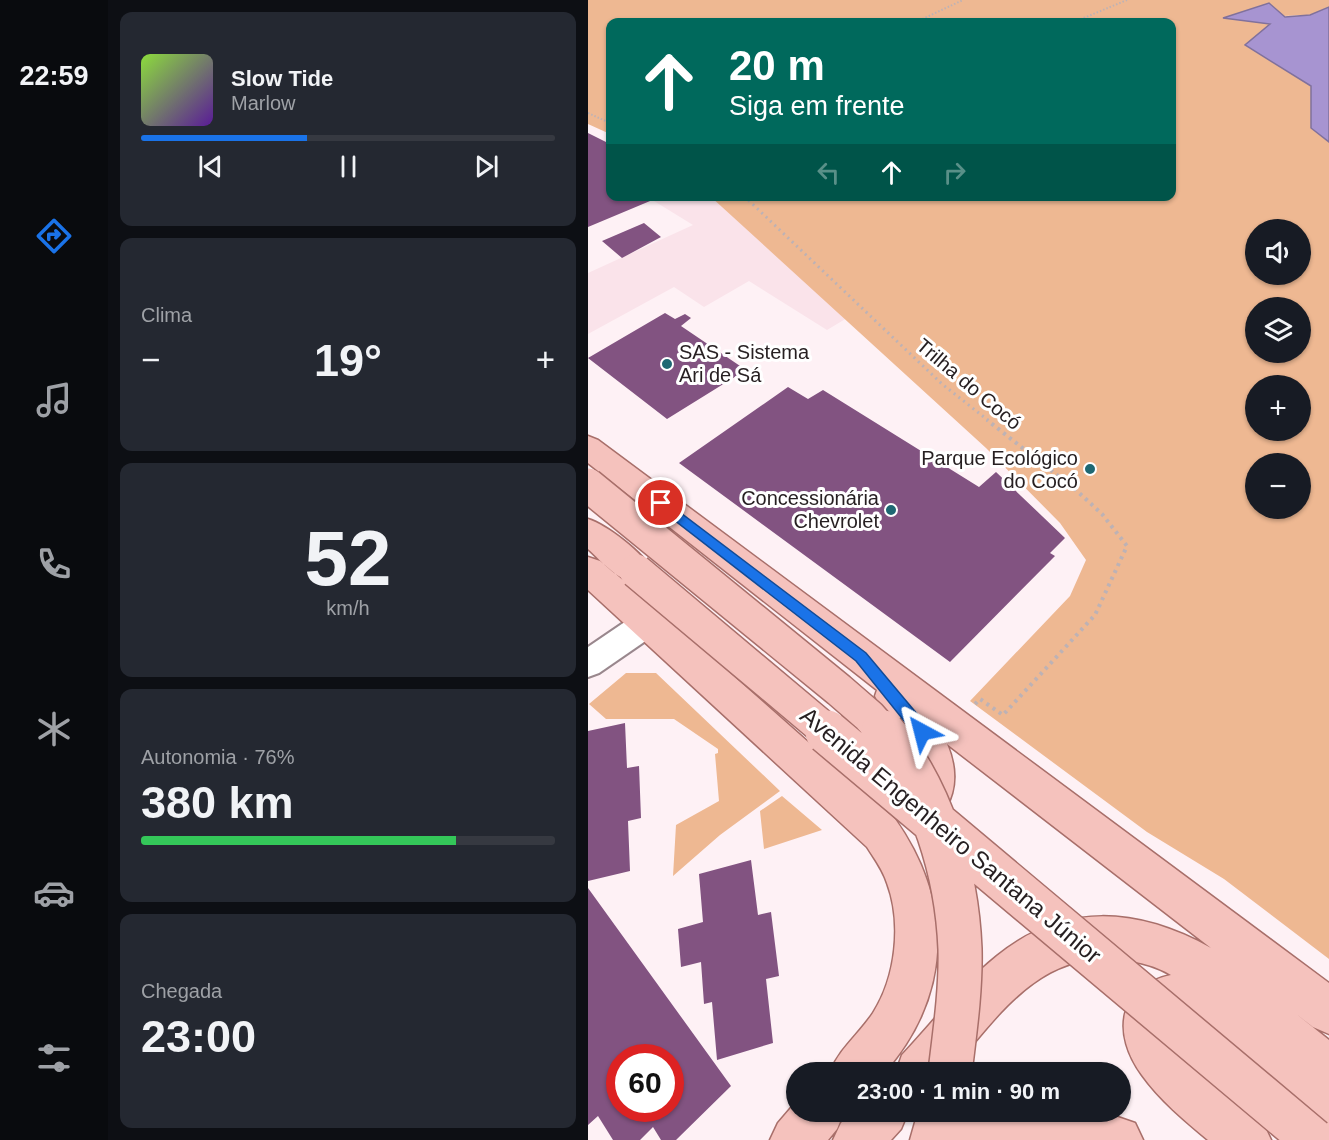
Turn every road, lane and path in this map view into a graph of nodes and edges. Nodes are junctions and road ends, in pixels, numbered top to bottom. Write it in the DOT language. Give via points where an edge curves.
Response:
graph roads {
  1 [pos="963,0"];
  2 [pos="1127,0"];
  3 [pos="925,18"];
  4 [pos="1084,18"];
  5 [pos="588,113"];
  6 [pos="606,121"];
  7 [pos="749,201"];
  8 [pos="588,447"];
  9 [pos="588,485"];
  10 [pos="588,531"];
  11 [pos="588,570"];
  12 [pos="649,622"];
  13 [pos="861,657"];
  14 [pos="588,664"];
  15 [pos="975,704"];
  16 [pos="853,807"];
  17 [pos="1329,1011"];
  18 [pos="862,1062"];
  19 [pos="928,1062"];
  20 [pos="951,1062"];
  21 [pos="1329,1070"];
  22 [pos="1329,1107"];
  23 [pos="811,1122"];
  24 [pos="875,1122"];
  25 [pos="940,1122"];
  26 [pos="795,1140"];
  27 [pos="858,1140"];
  28 [pos="935,1140"];
  29 [pos="980,1140"];
  30 [pos="1118,1140"];
  31 [pos="1246,1140"];
  32 [pos="1313,1140"];
  1 -- 3 [label="path"];
  2 -- 4 [label="path"];
  5 -- 6 [label="path"];
  7 -- 15 [label="path, Trilha do Cocó" via="942,384 1077,490 1127,546 1095,615 1003,715 980,699"];
  8 -- 13 [label="main road"];
  9 -- 20 [label="main road, bridge" via="839,690 874,721 902,760 939,836 959,932 959,1002"];
  10 -- 32 [label="main road, Avenida Engenheiro Santana Júnior, bridge"];
  11 -- 12 [label="main road"];
  12 -- 14 [label="street"];
  12 -- 16 [label="main road"];
  13 -- 16 [label="main road" via="922,732 931,750 935,773 932,794 908,817 897,820"];
  13 -- 17 [label="main road"];
  16 -- 18 [label="main road" via="881,833 899,860 912,896 915,923 912,972 905,999 892,1026"];
  19 -- 21 [label="main road" via="1006,977 1026,961 1066,942 1119,936 1148,942 1202,967"];
  22 -- 31 [label="main road" via="1238,1030 1198,1004 1177,997 1164,999 1148,1011 1151,1045 1162,1063"];
  23 -- 26 [label="main road"];
  24 -- 27 [label="main road"];
  25 -- 28 [label="main road"];
  29 -- 30 [label="main road" via="1051,1128 1090,1131"];
}
